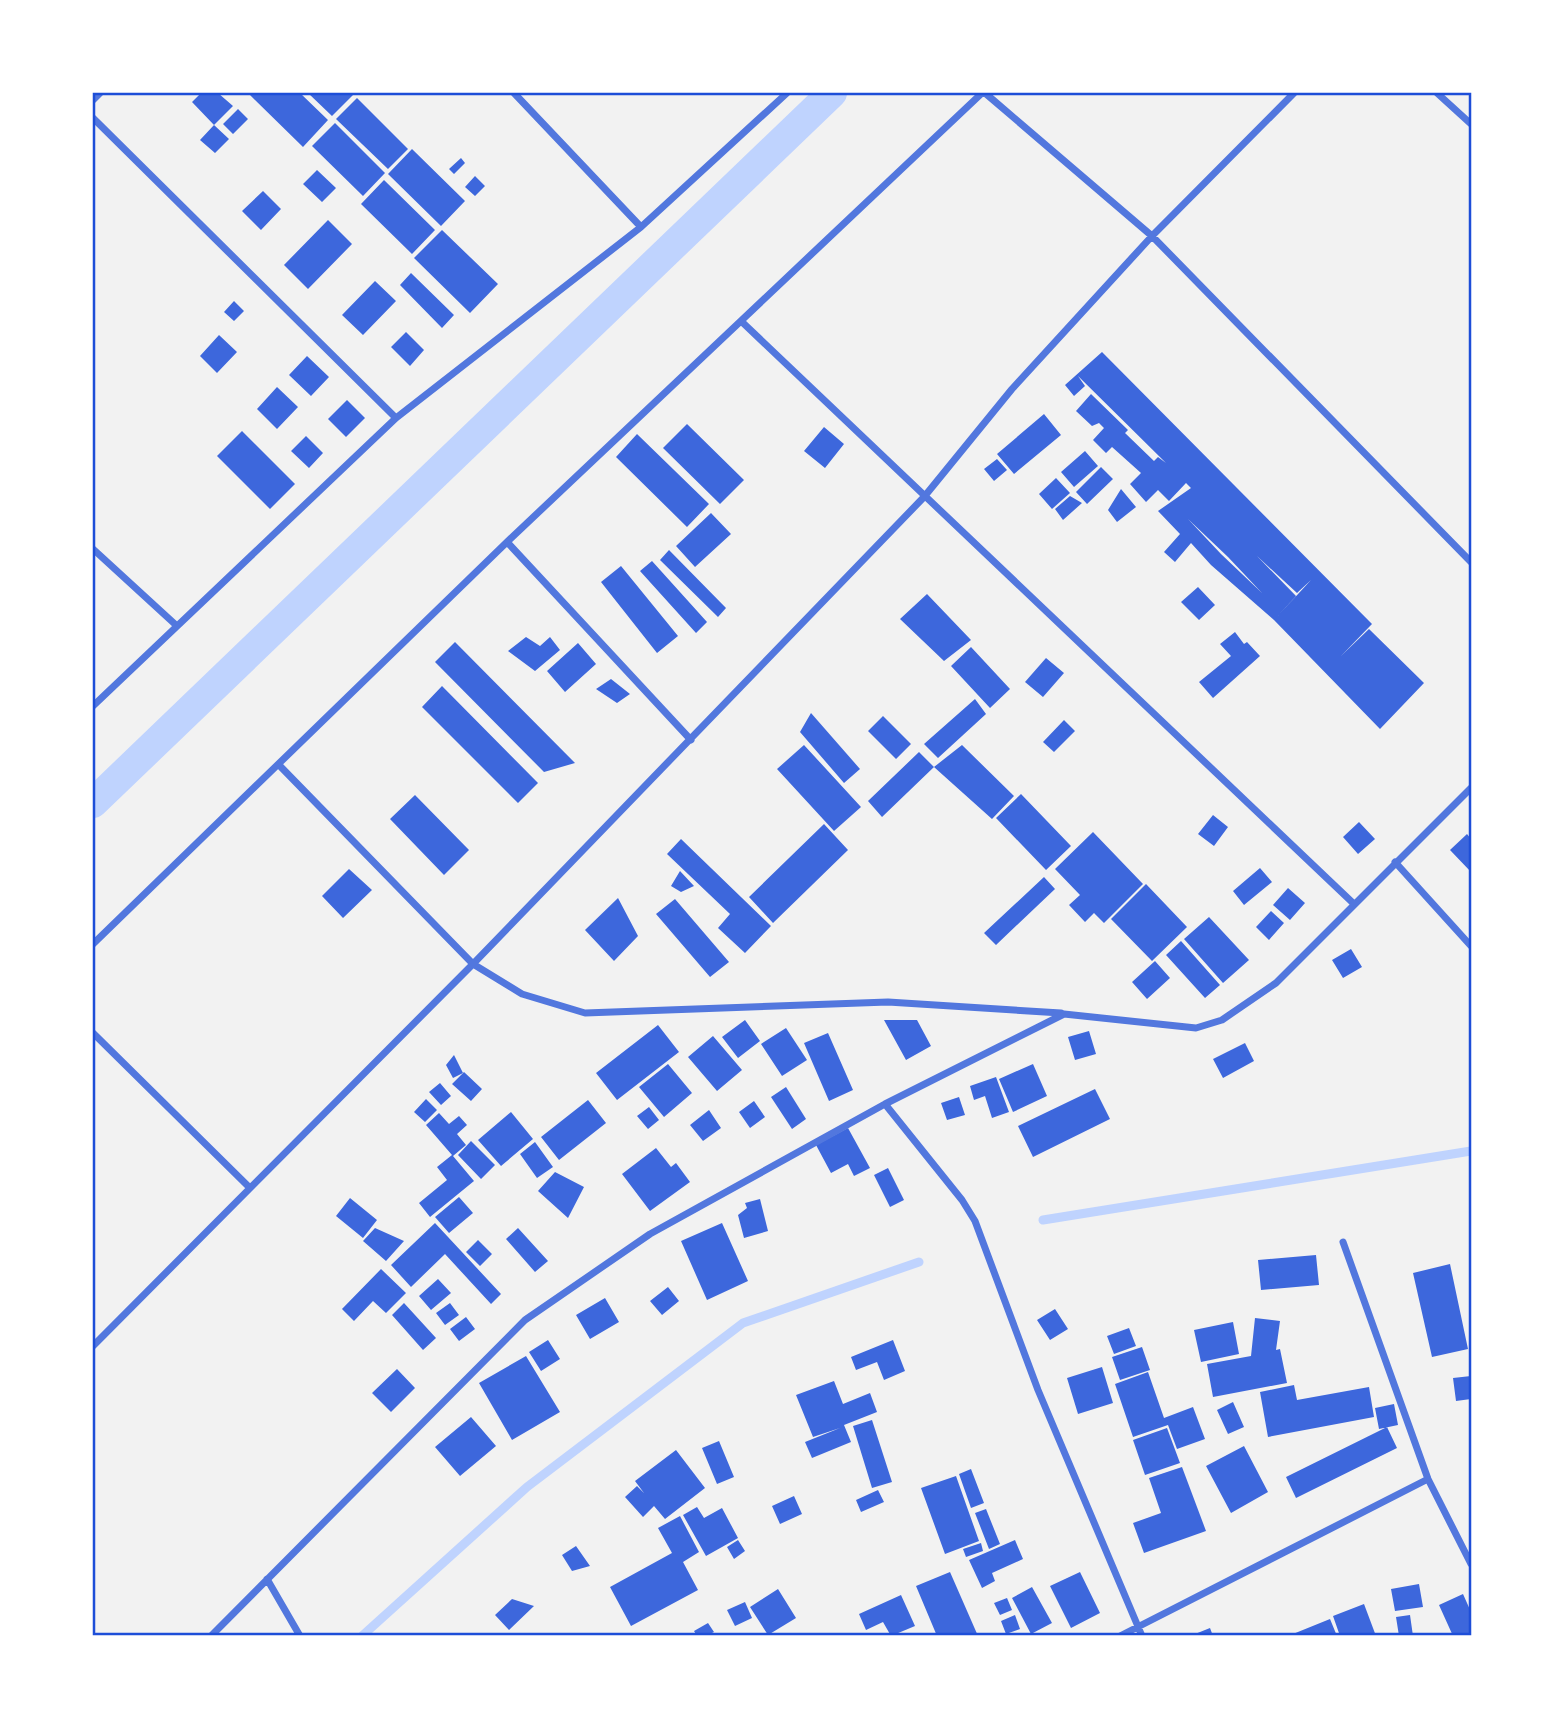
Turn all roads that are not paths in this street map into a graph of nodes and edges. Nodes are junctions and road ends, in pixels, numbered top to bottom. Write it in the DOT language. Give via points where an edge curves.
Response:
graph roads {
  1 [pos="100,93"];
  2 [pos="514,93"];
  3 [pos="787,93"];
  4 [pos="984,93"];
  5 [pos="1294,93"];
  6 [pos="1437,93"];
  7 [pos="93,100"];
  8 [pos="93,118"];
  9 [pos="1471,124"];
  10 [pos="641,227"];
  11 [pos="1153,236"];
  12 [pos="741,321"];
  13 [pos="396,418"];
  14 [pos="924,497"];
  15 [pos="507,542"];
  16 [pos="93,549"];
  17 [pos="1471,562"];
  18 [pos="177,626"];
  19 [pos="93,706"];
  20 [pos="691,740"];
  21 [pos="279,765"];
  22 [pos="1471,788"];
  23 [pos="1395,862"];
  24 [pos="1353,903"];
  25 [pos="93,944"];
  26 [pos="1471,946"];
  27 [pos="473,964"];
  28 [pos="1063,1014"];
  29 [pos="93,1033"];
  30 [pos="885,1104"];
  31 [pos="250,1188"];
  32 [pos="1343,1242"];
  33 [pos="93,1346"];
  34 [pos="1429,1479"];
  35 [pos="1471,1564"];
  36 [pos="267,1579"];
  37 [pos="1138,1627"];
  38 [pos="211,1636"];
  39 [pos="300,1636"];
  40 [pos="1120,1636"];
  41 [pos="1142,1636"];
  1 -- 7 [label="street"];
  2 -- 10 [label="street"];
  3 -- 10 [label="street"];
  4 -- 11 [label="street"];
  4 -- 12 [label="street"];
  5 -- 11 [label="street"];
  6 -- 9 [label="street"];
  8 -- 13 [label="street"];
  10 -- 13 [label="street"];
  11 -- 14 [label="street" via="1012,389"];
  11 -- 17 [label="street"];
  12 -- 14 [label="street"];
  12 -- 15 [label="street"];
  13 -- 18 [label="street"];
  14 -- 20 [label="street"];
  14 -- 24 [label="street"];
  15 -- 20 [label="street"];
  15 -- 21 [label="street"];
  16 -- 18 [label="street"];
  18 -- 19 [label="street"];
  20 -- 27 [label="street"];
  21 -- 25 [label="street"];
  21 -- 27 [label="street"];
  22 -- 23 [label="street"];
  23 -- 24 [label="street"];
  23 -- 26 [label="street"];
  24 -- 28 [label="street" via="1276,983 1222,1020 1196,1028"];
  27 -- 28 [label="street" via="522,994 585,1013 888,1002"];
  27 -- 31 [label="street"];
  28 -- 30 [label="street"];
  29 -- 31 [label="street"];
  30 -- 36 [label="street" via="650,1234 525,1320"];
  30 -- 37 [label="street" via="975,1221 1038,1390"];
  31 -- 33 [label="street"];
  32 -- 34 [label="street"];
  34 -- 35 [label="street"];
  34 -- 37 [label="street"];
  36 -- 38 [label="street"];
  36 -- 39 [label="street"];
  37 -- 40 [label="street"];
  37 -- 41 [label="street"];
}
